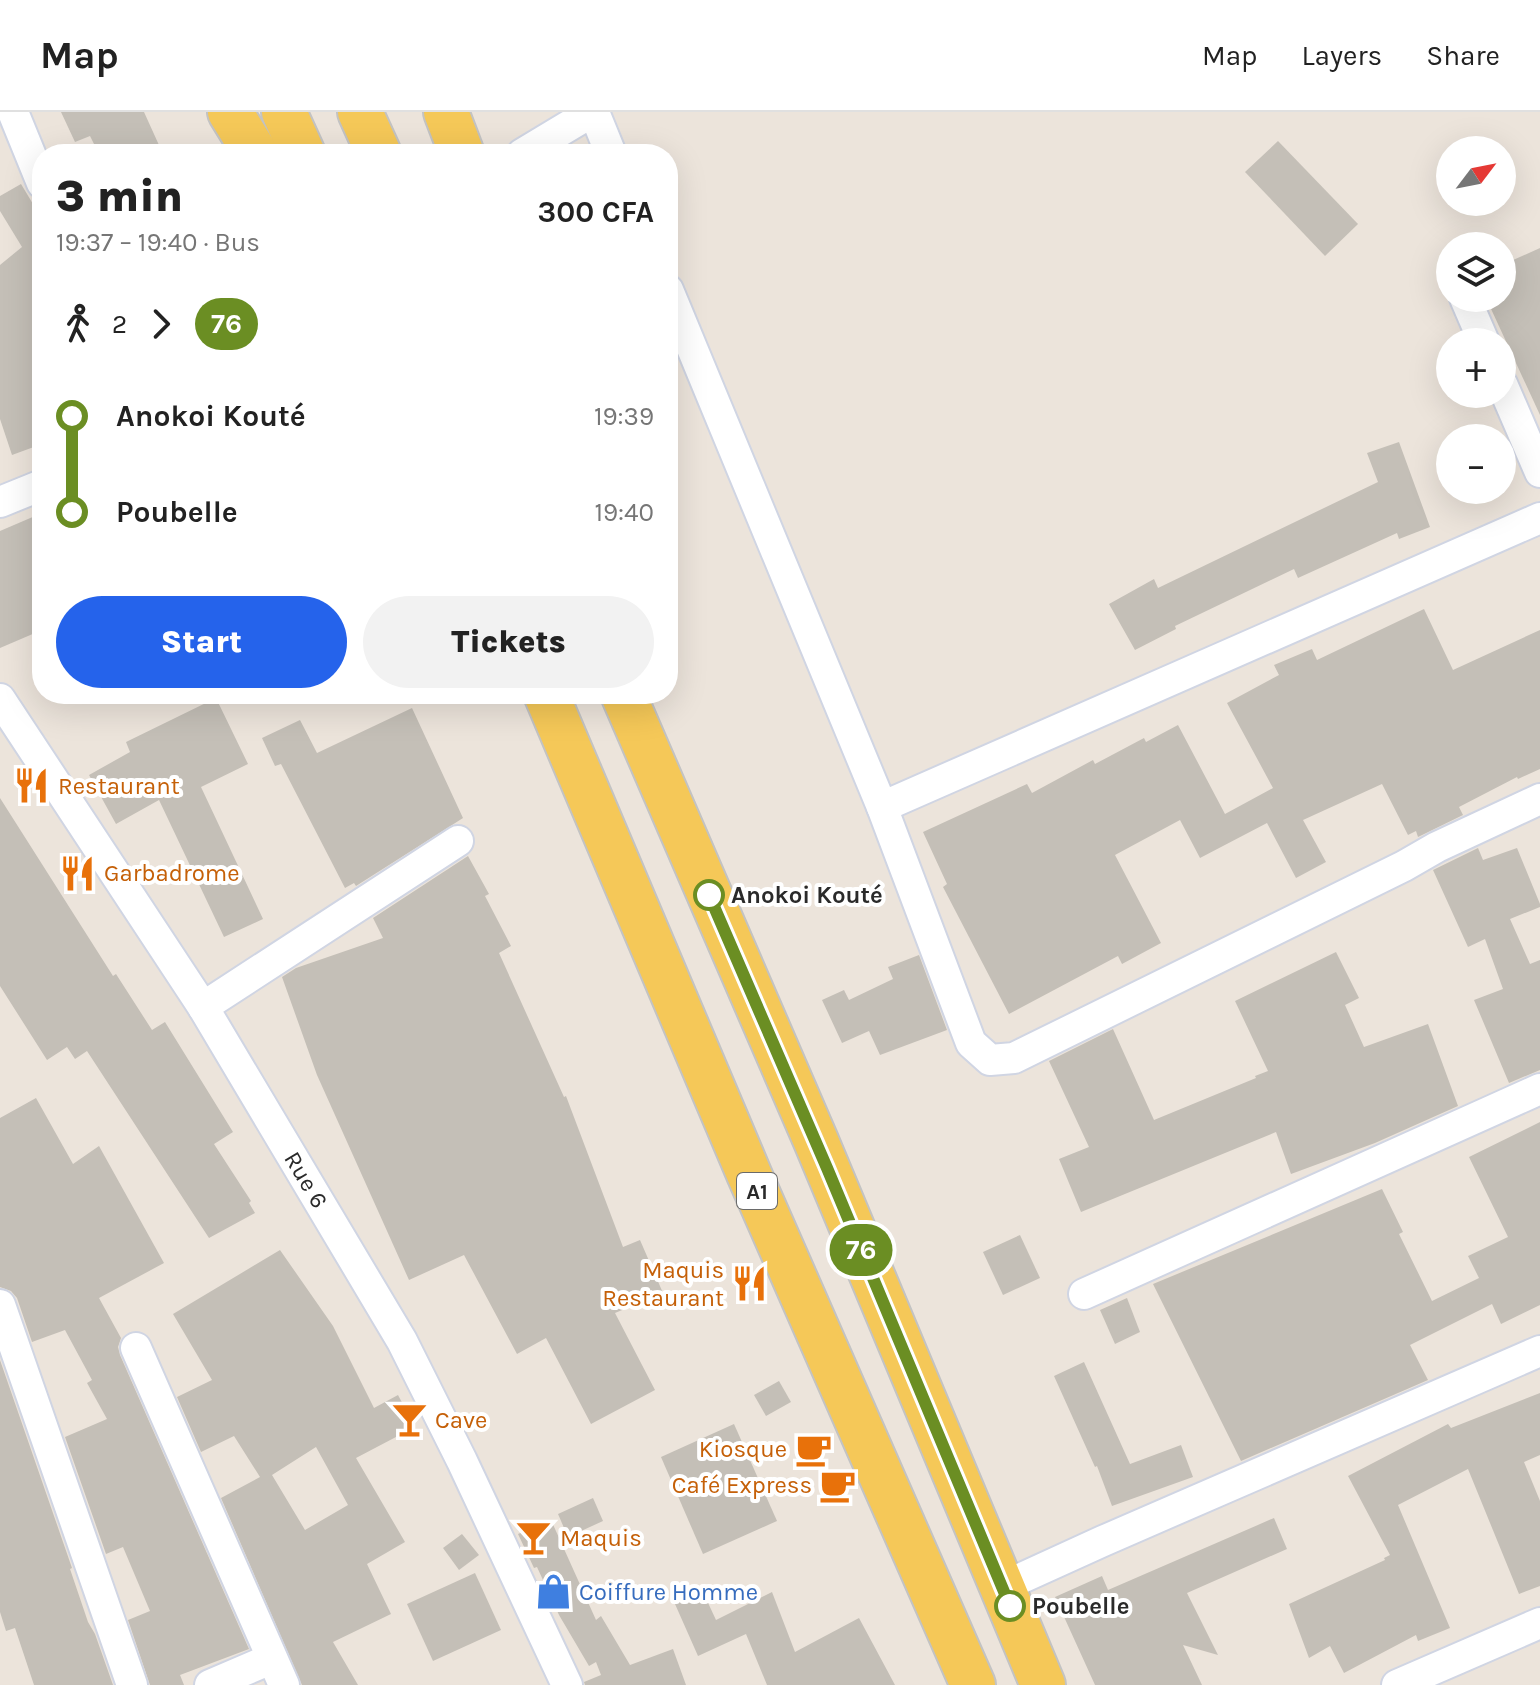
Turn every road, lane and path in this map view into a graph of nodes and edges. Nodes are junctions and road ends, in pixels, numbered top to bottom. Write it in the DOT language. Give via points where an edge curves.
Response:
graph roads {
  1 [pos="13,112"];
  2 [pos="230,112"];
  3 [pos="284,112"];
  4 [pos="360,112"];
  5 [pos="446,112"];
  6 [pos="593,112"];
  7 [pos="250,144"];
  8 [pos="298,144"];
  9 [pos="374,144"];
  10 [pos="458,144"];
  11 [pos="539,144"];
  12 [pos="607,144"];
  13 [pos="32,159"];
  14 [pos="678,314"];
  15 [pos="1512,408"];
  16 [pos="1540,472"];
  17 [pos="32,489"];
  18 [pos="0,502"];
  19 [pos="1540,518"];
  20 [pos="0,699"];
  21 [pos="550,704"];
  22 [pos="627,704"];
  23 [pos="1540,799"];
  24 [pos="882,807"];
  25 [pos="458,841"];
  26 [pos="203,1007"];
  27 [pos="1540,1089"];
  28 [pos="1084,1294"];
  29 [pos="0,1305"];
  30 [pos="136,1348"];
  31 [pos="1540,1351"];
  32 [pos="1002,1587"];
  33 [pos="1540,1623"];
  34 [pos="278,1672"];
  35 [pos="132,1685"];
  36 [pos="210,1685"];
  37 [pos="567,1685"];
  38 [pos="973,1685"];
  39 [pos="1043,1685"];
  40 [pos="1397,1685"];
  1 -- 13 [label="street"];
  2 -- 7 [label="main road"];
  3 -- 8 [label="main road"];
  4 -- 9 [label="main road"];
  5 -- 10 [label="main road"];
  6 -- 11 [label="street"];
  6 -- 12 [label="street"];
  14 -- 24 [label="street"];
  15 -- 16 [label="street"];
  17 -- 18 [label="street"];
  19 -- 24 [label="street"];
  20 -- 26 [label="street, Rue 6"];
  21 -- 38 [label="main road, A1"];
  22 -- 32 [label="main road"];
  23 -- 24 [label="street" via="1014,1058 990,1060 971,1043"];
  25 -- 26 [label="street"];
  26 -- 37 [label="street, Rue 6" via="402,1341"];
  27 -- 28 [label="street"];
  29 -- 35 [label="street"];
  30 -- 34 [label="street"];
  31 -- 32 [label="street"];
  32 -- 39 [label="main road"];
  33 -- 40 [label="street"];
  34 -- 36 [label="street"];
}
